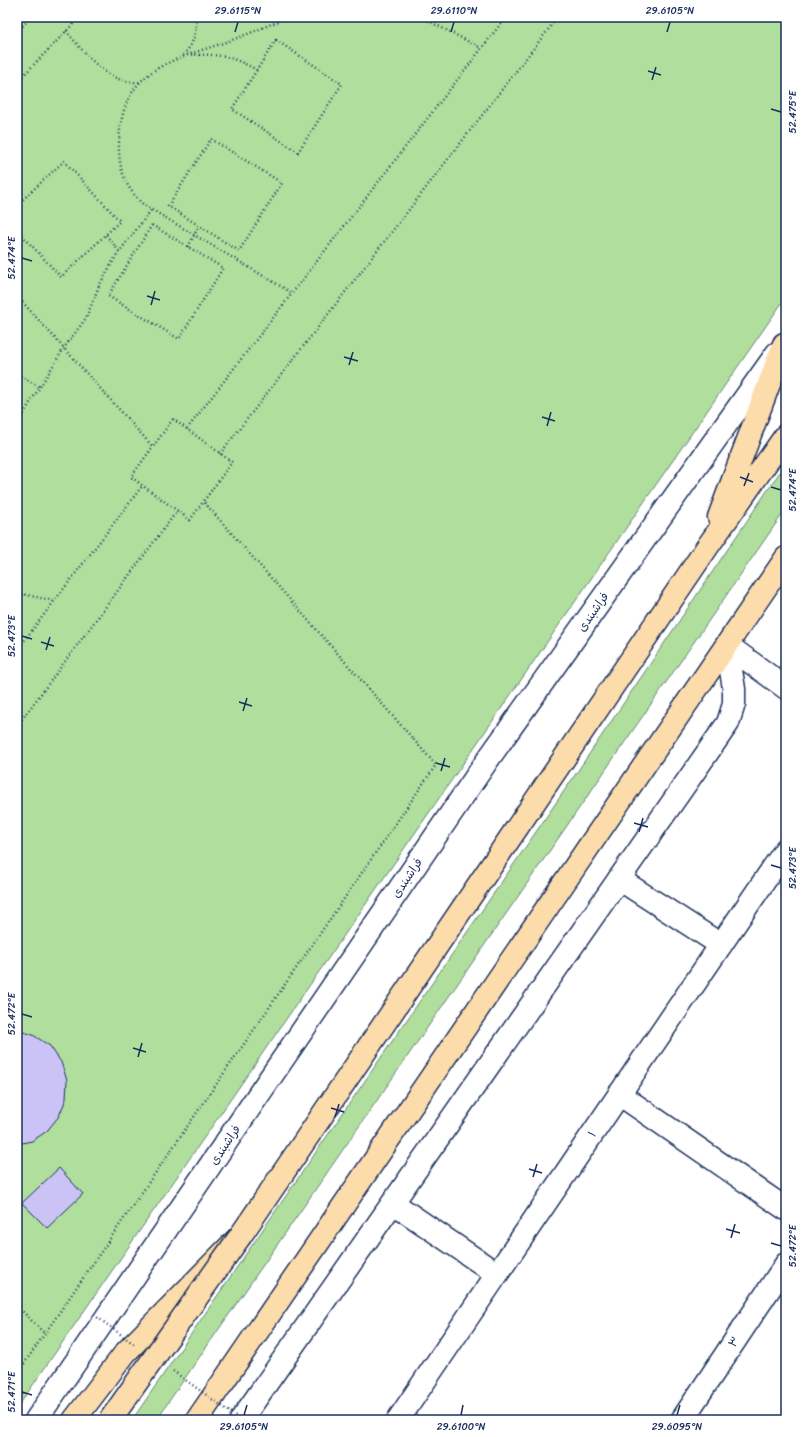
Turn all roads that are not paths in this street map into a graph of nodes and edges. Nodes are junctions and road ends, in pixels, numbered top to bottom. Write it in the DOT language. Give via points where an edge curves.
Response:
graph roads {
  1 [pos="785,342"];
  2 [pos="786,435"];
  3 [pos="708,546"];
  4 [pos="786,558"];
  5 [pos="727,645"];
  6 [pos="786,688"];
  7 [pos="786,849"];
  8 [pos="619,879"];
  9 [pos="721,945"];
  10 [pos="619,1094"];
  11 [pos="393,1202"];
  12 [pos="786,1210"];
  13 [pos="241,1235"];
  14 [pos="786,1264"];
  15 [pos="497,1274"];
  16 [pos="779,1290"];
  17 [pos="36,1420"];
  18 [pos="74,1420"];
  19 [pos="110,1420"];
  20 [pos="197,1420"];
  21 [pos="241,1420"];
  22 [pos="398,1420"];
  23 [pos="682,1420"];
  1 -- 3 [label="main road"];
  1 -- 17 [label="main road, فراشبندی" via="489,758"];
  2 -- 3 [label="main road"];
  3 -- 13 [label="main road"];
  4 -- 5 [label="main road"];
  5 -- 6 [label="main road"];
  5 -- 8 [label="main road" via="734,689 734,704 728,723"];
  5 -- 20 [label="main road"];
  7 -- 9 [label="main road, ۱"];
  8 -- 9 [label="main road"];
  8 -- 11 [label="main road"];
  9 -- 10 [label="main road, ۱"];
  10 -- 12 [label="main road"];
  10 -- 15 [label="main road, ۱"];
  11 -- 15 [label="main road"];
  11 -- 21 [label="main road"];
  13 -- 18 [label="main road" via="126,1352"];
  13 -- 19 [label="main road, bridge"];
  14 -- 16 [label="main road, ۳"];
  15 -- 22 [label="main road, ۱"];
  16 -- 23 [label="main road, ۳"];
}
